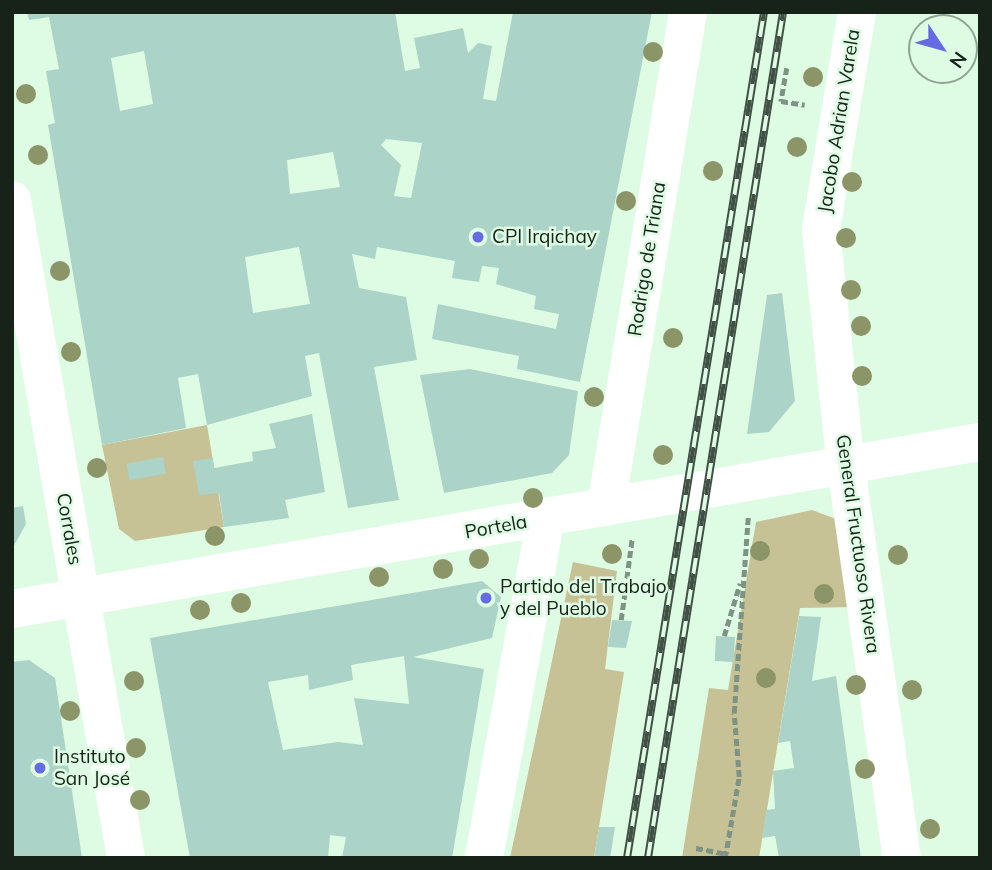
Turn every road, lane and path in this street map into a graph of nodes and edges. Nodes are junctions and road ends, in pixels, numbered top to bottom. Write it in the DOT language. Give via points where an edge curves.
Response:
graph roads {
  1 [pos="688,12"];
  2 [pos="857,12"];
  3 [pos="787,68"];
  4 [pos="841,110"];
  5 [pos="12,200"];
  6 [pos="821,230"];
  7 [pos="980,442"];
  8 [pos="846,466"];
  9 [pos="752,482"];
  10 [pos="621,503"];
  11 [pos="546,518"];
  12 [pos="742,575"];
  13 [pos="81,598"];
  14 [pos="12,609"];
  15 [pos="621,620"];
  16 [pos="724,636"];
  17 [pos="696,848"];
  18 [pos="725,856"];
  19 [pos="126,858"];
  20 [pos="484,858"];
  21 [pos="902,858"];
  1 -- 10 [label="street, Rodrigo de Triana"];
  2 -- 4 [label="street, Jacobo Adrian Varela"];
  3 -- 4 [label="path" via="781,101"];
  4 -- 6 [label="street, Jacobo Adrian Varela"];
  5 -- 13 [label="street, Corrales"];
  6 -- 8 [label="street, General Fructuoso Rivera"];
  7 -- 8 [label="street, Portela"];
  8 -- 9 [label="street, Portela"];
  8 -- 21 [label="street, General Fructuoso Rivera"];
  9 -- 10 [label="street, Portela"];
  9 -- 12 [label="path"];
  10 -- 11 [label="street, Portela"];
  10 -- 15 [label="path"];
  11 -- 13 [label="street, Portela"];
  11 -- 20 [label="street"];
  12 -- 16 [label="path"];
  12 -- 18 [label="path" via="734,713 739,777"];
  13 -- 14 [label="street, Portela"];
  13 -- 19 [label="street, Corrales"];
  17 -- 18 [label="path"];
}
